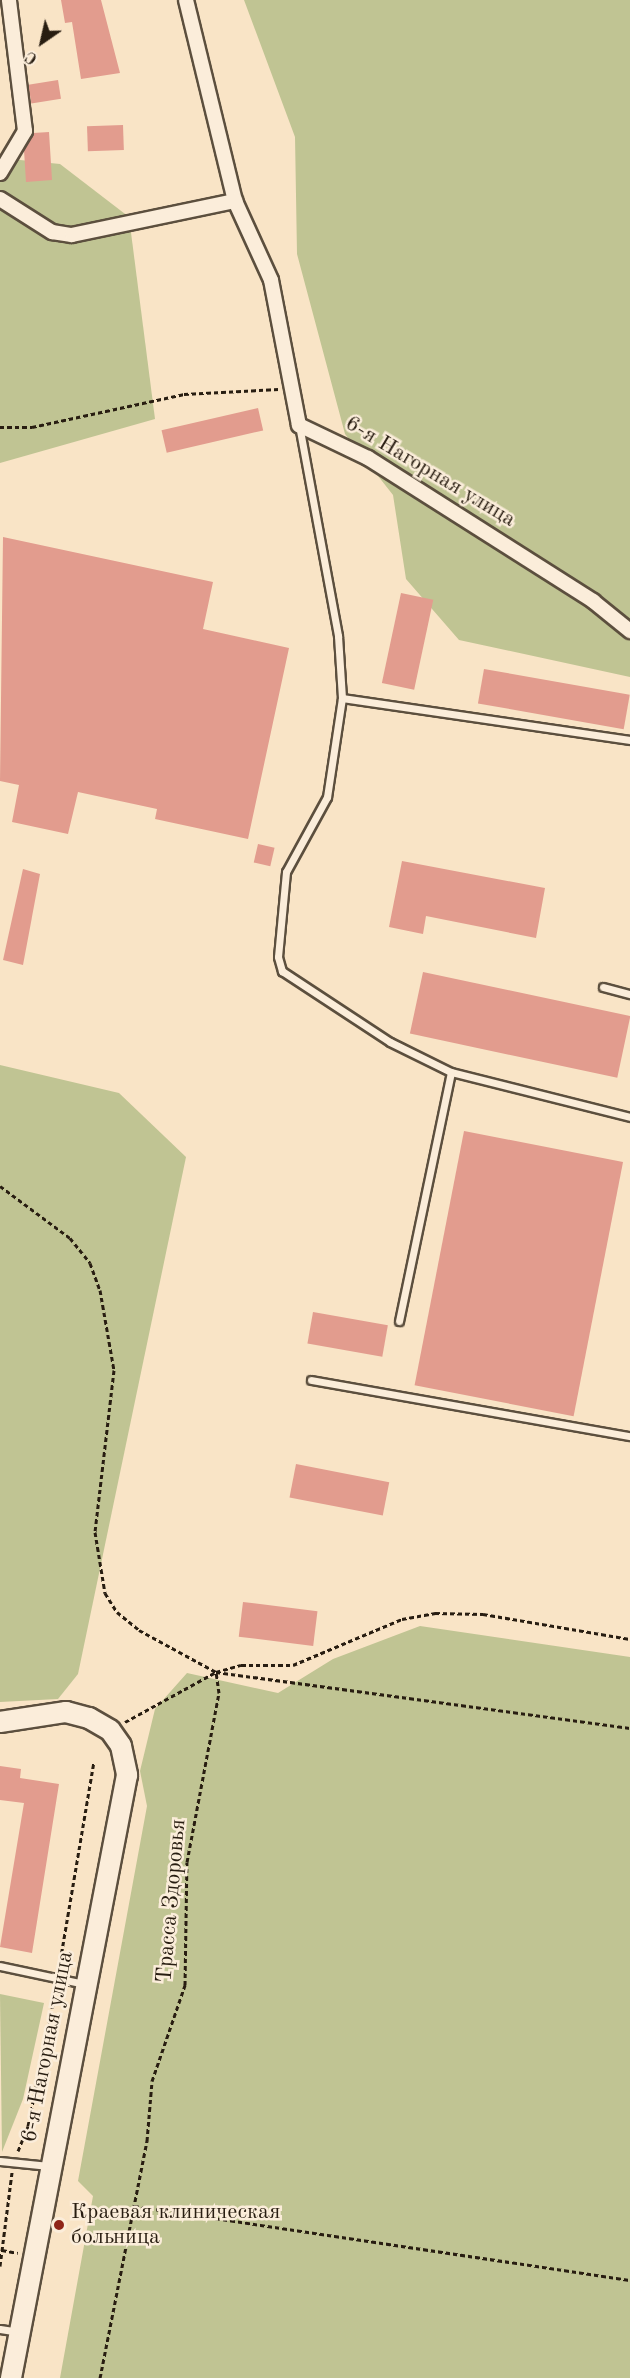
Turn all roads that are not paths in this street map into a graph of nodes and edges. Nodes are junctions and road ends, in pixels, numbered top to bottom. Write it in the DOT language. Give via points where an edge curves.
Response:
graph roads {
  1 [pos="9,0"];
  2 [pos="186,0"];
  3 [pos="0,173"];
  4 [pos="0,199"];
  5 [pos="235,201"];
  6 [pos="299,425"];
  7 [pos="630,631"];
  8 [pos="342,698"];
  9 [pos="630,741"];
  10 [pos="603,987"];
  11 [pos="630,994"];
  12 [pos="451,1072"];
  13 [pos="630,1117"];
  14 [pos="399,1321"];
  15 [pos="311,1380"];
  16 [pos="630,1436"];
  17 [pos="0,1722"];
  18 [pos="0,1966"];
  19 [pos="85,1984"];
  20 [pos="0,2162"];
  21 [pos="49,2166"];
  22 [pos="9,2330"];
  23 [pos="10,2378"];
  1 -- 3 [label="street" via="25,131"];
  2 -- 5 [label="street"];
  4 -- 5 [label="street" via="52,232 72,235"];
  5 -- 6 [label="street" via="271,280"];
  6 -- 7 [label="street, 6-я Нагорная улица" via="368,458 593,601"];
  6 -- 8 [label="lane" via="338,636"];
  8 -- 9 [label="lane"];
  8 -- 12 [label="lane" via="327,797 286,872 278,957 282,971 390,1042"];
  10 -- 11 [label="lane"];
  12 -- 13 [label="lane"];
  12 -- 14 [label="lane"];
  15 -- 16 [label="lane"];
  17 -- 19 [label="street, 6-я Нагорная улица" via="66,1712 110,1730 121,1746 127,1775"];
  18 -- 19 [label="lane"];
  19 -- 21 [label="street, 6-я Нагорная улица"];
  20 -- 21 [label="lane"];
  21 -- 22 [label="street, 6-я Нагорная улица"];
  22 -- 23 [label="street, 6-я Нагорная улица"];
}
